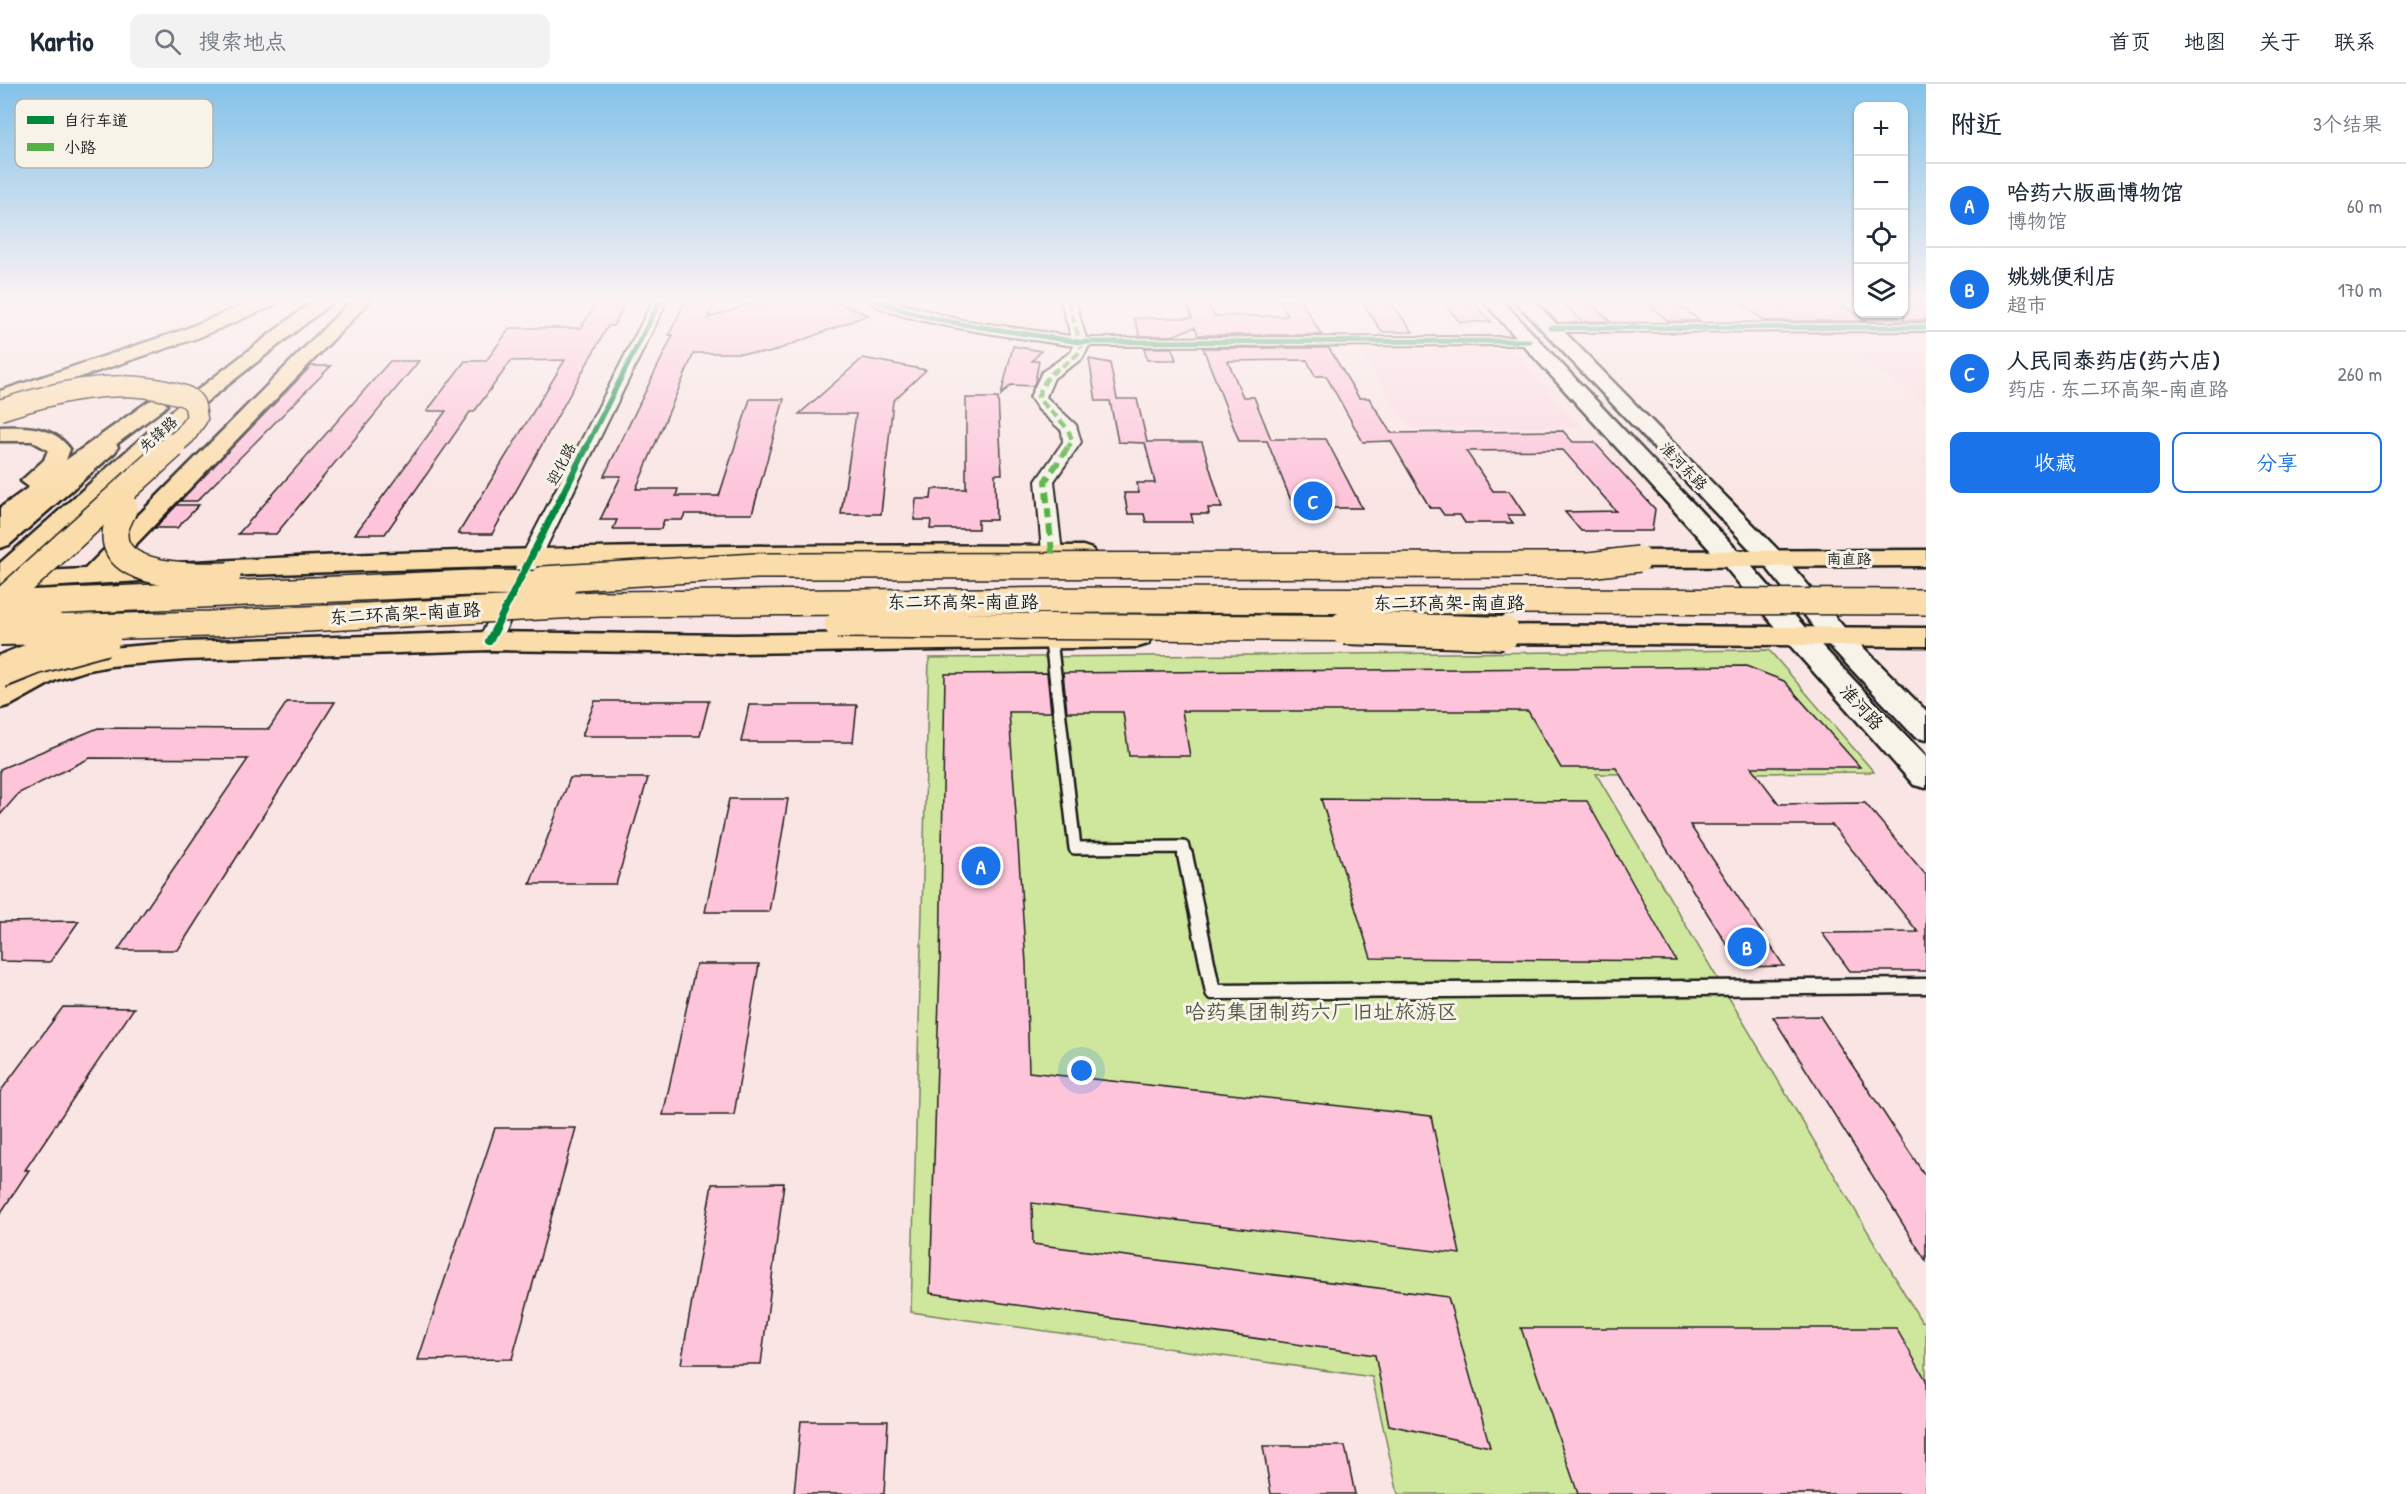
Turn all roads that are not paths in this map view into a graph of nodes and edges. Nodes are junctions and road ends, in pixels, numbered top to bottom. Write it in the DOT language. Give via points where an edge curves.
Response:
graph roads {
  1 [pos="73,367"];
  2 [pos="95,367"];
  3 [pos="208,367"];
  4 [pos="240,367"];
  5 [pos="269,367"];
  6 [pos="296,367"];
  7 [pos="627,367"];
  8 [pos="1060,367"];
  9 [pos="1553,367"];
  10 [pos="1587,367"];
  11 [pos="0,390"];
  12 [pos="0,398"];
  13 [pos="0,410"];
  14 [pos="0,434"];
  15 [pos="60,482"];
  16 [pos="0,505"];
  17 [pos="125,507"];
  18 [pos="150,515"];
  19 [pos="0,520"];
  20 [pos="0,540"];
  21 [pos="1052,553"];
  22 [pos="1731,558"];
  23 [pos="1772,558"];
  24 [pos="1926,558"];
  25 [pos="530,559"];
  26 [pos="1639,559"];
  27 [pos="254,570"];
  28 [pos="0,579"];
  29 [pos="88,579"];
  30 [pos="1926,581"];
  31 [pos="469,596"];
  32 [pos="1926,602"];
  33 [pos="0,604"];
  34 [pos="210,624"];
  35 [pos="0,629"];
  36 [pos="1504,633"];
  37 [pos="1798,637"];
  38 [pos="1837,637"];
  39 [pos="1926,637"];
  40 [pos="0,640"];
  41 [pos="1051,640"];
  42 [pos="489,641"];
  43 [pos="24,662"];
  44 [pos="0,672"];
  45 [pos="0,698"];
  46 [pos="1926,730"];
  47 [pos="1926,777"];
  48 [pos="1926,986"];
  1 -- 11 [label="main road"];
  2 -- 12 [label="main road"];
  3 -- 15 [label="main road, 先锋路"];
  4 -- 28 [label="main road, 先锋路" via="189,406"];
  5 -- 17 [label="main road" via="219,421"];
  6 -- 18 [label="main road"];
  7 -- 25 [label="street, 迎化路"];
  8 -- 21 [label="street" via="1048,374 1038,397 1070,429 1072,442 1046,481"];
  9 -- 22 [label="main road, 淮河东路"];
  10 -- 23 [label="main road, 淮河东路"];
  13 -- 33 [label="main road, bridge" via="65,392 145,387 185,396 194,404 196,418 185,435"];
  14 -- 16 [label="main road" via="36,435 55,442 59,449 47,470"];
  15 -- 19 [label="main road"];
  15 -- 20 [label="main road"];
  17 -- 27 [label="main road, bridge" via="115,534 116,544 119,553 134,563 178,574"];
  17 -- 40 [label="main road, bridge"];
  18 -- 27 [label="main road" via="136,542 143,552 178,564"];
  18 -- 29 [label="main road"];
  21 -- 25 [label="main road" via="739,552"];
  21 -- 26 [label="main road"];
  22 -- 23 [label="main road, 南直路"];
  22 -- 26 [label="main road, 南直路"];
  22 -- 37 [label="main road, 淮河东路"];
  23 -- 24 [label="main road, 南直路"];
  23 -- 38 [label="main road, 淮河东路"];
  25 -- 27 [label="main road" via="399,569"];
  25 -- 42 [label="street, 迎化路"];
  26 -- 31 [label="main road, bridge" via="1589,565 756,566"];
  27 -- 29 [label="main road"];
  28 -- 29 [label="main road"];
  29 -- 43 [label="main road" via="30,646"];
  30 -- 31 [label="main road, 东二环高架-南直路, bridge"];
  31 -- 32 [label="main road, 东二环高架-南直路, bridge" via="599,604 1114,600"];
  31 -- 33 [label="main road, 东二环高架-南直路, bridge" via="226,596"];
  31 -- 34 [label="main road, 东二环高架-南直路, bridge"];
  31 -- 36 [label="main road, bridge" via="738,624 1378,627"];
  34 -- 35 [label="main road, 东二环高架-南直路, bridge"];
  34 -- 44 [label="main road, bridge" via="98,640"];
  36 -- 37 [label="main road"];
  36 -- 41 [label="main road"];
  37 -- 38 [label="main road"];
  37 -- 47 [label="main road, 淮河路"];
  38 -- 39 [label="main road"];
  38 -- 46 [label="main road, 淮河路"];
  41 -- 42 [label="main road" via="736,644"];
  41 -- 48 [label="lane" via="1075,848 1184,847 1214,992"];
  42 -- 43 [label="main road" via="185,651"];
  43 -- 45 [label="main road"];
}
